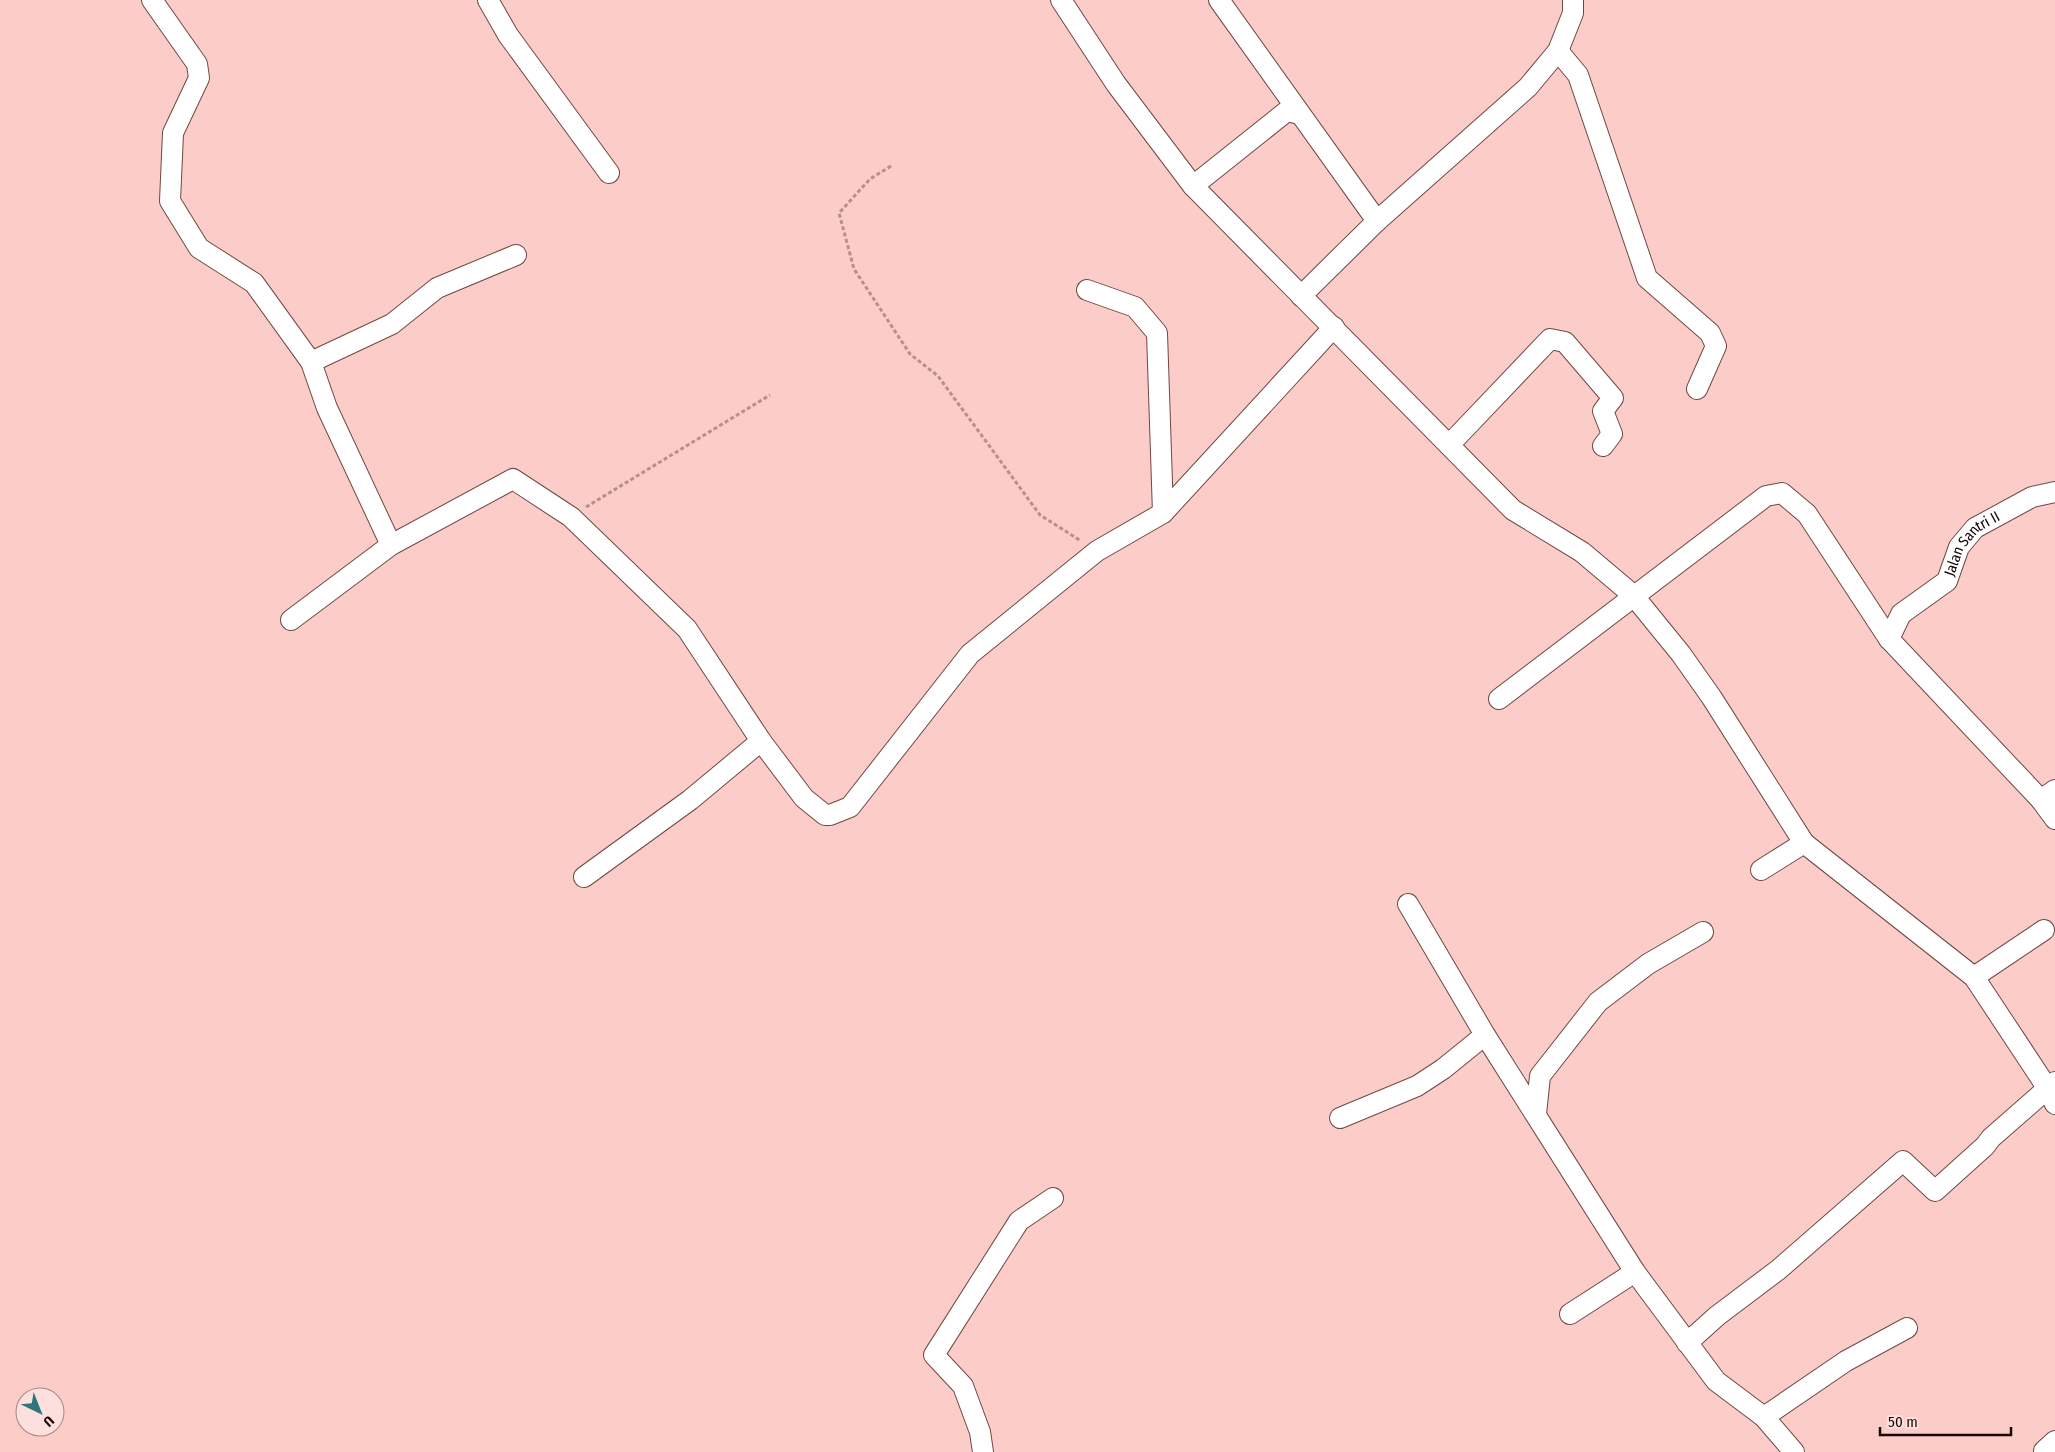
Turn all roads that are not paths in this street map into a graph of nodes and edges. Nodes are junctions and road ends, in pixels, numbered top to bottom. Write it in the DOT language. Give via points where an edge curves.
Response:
graph roads {
  1 [pos="152,0"];
  2 [pos="488,0"];
  3 [pos="1061,0"];
  4 [pos="1218,0"];
  5 [pos="1573,0"];
  6 [pos="1558,51"];
  7 [pos="1300,114"];
  8 [pos="610,173"];
  9 [pos="1193,186"];
  10 [pos="1377,221"];
  11 [pos="516,255"];
  12 [pos="1087,290"];
  13 [pos="1301,296"];
  14 [pos="1334,327"];
  15 [pos="311,362"];
  16 [pos="1697,389"];
  17 [pos="1448,445"];
  18 [pos="1603,446"];
  19 [pos="2055,492"];
  20 [pos="1163,513"];
  21 [pos="391,545"];
  22 [pos="1633,595"];
  23 [pos="291,620"];
  24 [pos="1889,639"];
  25 [pos="1499,699"];
  26 [pos="761,741"];
  27 [pos="2048,795"];
  28 [pos="2055,819"];
  29 [pos="1804,843"];
  30 [pos="1761,870"];
  31 [pos="584,877"];
  32 [pos="1408,904"];
  33 [pos="2044,930"];
  34 [pos="1703,932"];
  35 [pos="1974,977"];
  36 [pos="1485,1035"];
  37 [pos="2053,1092"];
  38 [pos="1536,1114"];
  39 [pos="1340,1118"];
  40 [pos="1053,1198"];
  41 [pos="1635,1272"];
  42 [pos="1570,1314"];
  43 [pos="1907,1328"];
  44 [pos="1687,1343"];
  45 [pos="1764,1416"];
  46 [pos="983,1452"];
  47 [pos="1794,1452"];
  1 -- 15 [label="street" via="197,64 199,78 173,133 170,201 198,248 254,283"];
  2 -- 8 [label="street" via="508,35"];
  3 -- 9 [label="street" via="1116,84"];
  4 -- 7 [label="street"];
  5 -- 6 [label="street" via="1573,12"];
  6 -- 10 [label="street" via="1528,87"];
  6 -- 16 [label="street" via="1578,75 1647,278 1710,333 1716,346"];
  7 -- 9 [label="street" via="1287,111"];
  7 -- 10 [label="street"];
  9 -- 13 [label="street"];
  10 -- 13 [label="street"];
  11 -- 15 [label="street" via="437,288 392,324"];
  12 -- 20 [label="street" via="1135,307 1157,333"];
  13 -- 14 [label="street"];
  14 -- 17 [label="street"];
  14 -- 20 [label="street"];
  15 -- 21 [label="street" via="327,408"];
  17 -- 18 [label="street" via="1550,339 1565,342 1613,398 1603,411 1612,434"];
  17 -- 22 [label="street" via="1513,510 1582,552"];
  19 -- 24 [label="street, Jalan Santri II" via="2032,497 1976,528 1959,547 1947,581 1901,614"];
  20 -- 26 [label="street" via="1097,551 970,654 850,806 825,814 804,798"];
  21 -- 23 [label="street"];
  21 -- 26 [label="street" via="513,479 571,517 687,629"];
  22 -- 24 [label="street" via="1766,496 1782,493 1807,514"];
  22 -- 25 [label="street"];
  22 -- 29 [label="street" via="1712,698"];
  24 -- 27 [label="street"];
  26 -- 31 [label="street" via="690,800"];
  27 -- 28 [label="street"];
  29 -- 30 [label="street"];
  29 -- 35 [label="street"];
  32 -- 36 [label="street"];
  33 -- 35 [label="street"];
  34 -- 38 [label="street" via="1648,964 1598,1002 1540,1076"];
  35 -- 37 [label="street"];
  36 -- 38 [label="street"];
  36 -- 39 [label="street" via="1416,1086"];
  37 -- 44 [label="street" via="1991,1138 1935,1191 1903,1161 1778,1270"];
  38 -- 41 [label="street"];
  40 -- 46 [label="street" via="1019,1221 934,1355 963,1386 980,1432"];
  41 -- 42 [label="street"];
  41 -- 44 [label="street"];
  43 -- 45 [label="street" via="1846,1361"];
  44 -- 45 [label="street" via="1716,1381"];
  45 -- 47 [label="street"];
}
